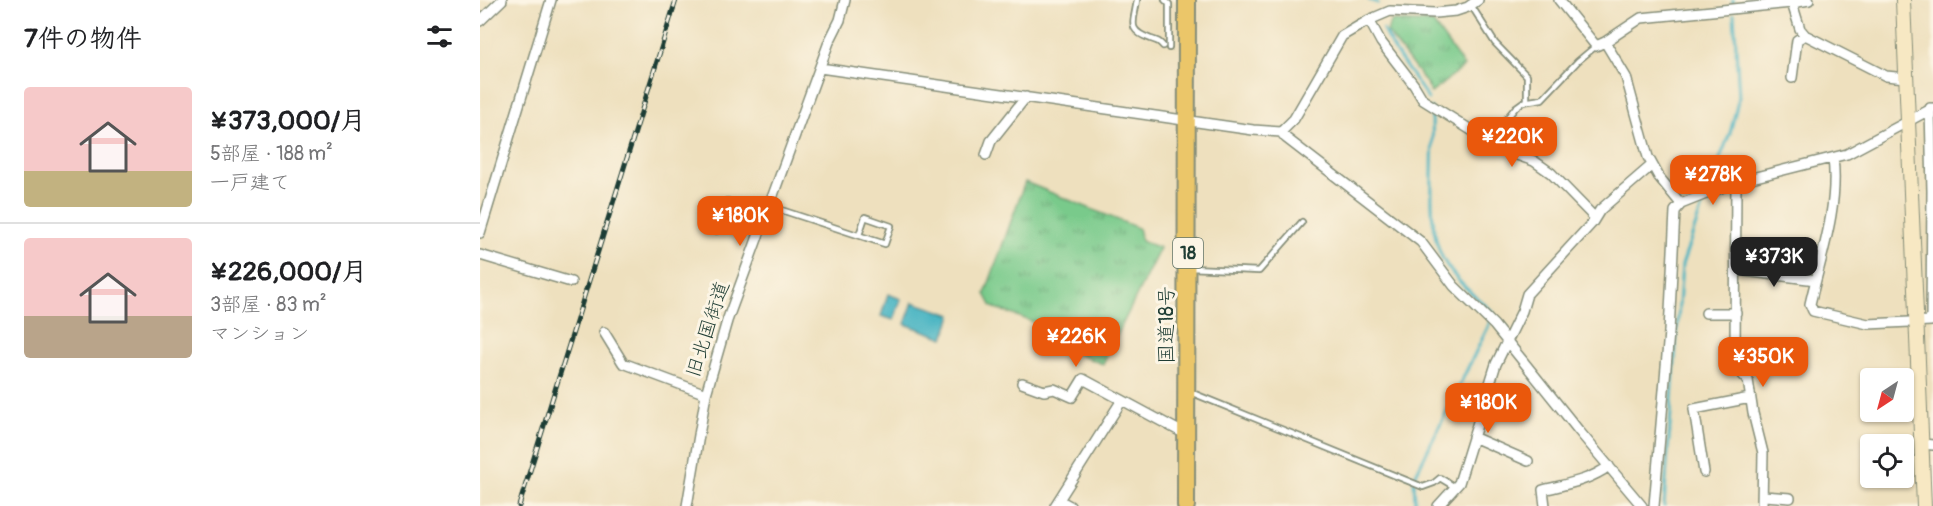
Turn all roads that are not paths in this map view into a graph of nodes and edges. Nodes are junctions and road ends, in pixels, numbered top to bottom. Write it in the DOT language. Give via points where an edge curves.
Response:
graph roads {
  1 [pos="502,0"];
  2 [pos="551,0"];
  3 [pos="844,0"];
  4 [pos="1137,0"];
  5 [pos="1165,0"];
  6 [pos="1187,0"];
  7 [pos="1559,0"];
  8 [pos="1809,0"];
  9 [pos="1903,0"];
  10 [pos="1475,2"];
  11 [pos="1792,3"];
  12 [pos="1369,20"];
  13 [pos="480,21"];
  14 [pos="1805,35"];
  15 [pos="1600,44"];
  16 [pos="1163,46"];
  17 [pos="1169,48"];
  18 [pos="820,68"];
  19 [pos="1792,78"];
  20 [pos="1906,78"];
  21 [pos="1026,97"];
  22 [pos="1527,101"];
  23 [pos="1932,108"];
  24 [pos="1188,120"];
  25 [pos="1908,120"];
  26 [pos="1281,132"];
  27 [pos="1488,141"];
  28 [pos="986,155"];
  29 [pos="1833,158"];
  30 [pos="1652,165"];
  31 [pos="1736,182"];
  32 [pos="1911,183"];
  33 [pos="1932,187"];
  34 [pos="1681,204"];
  35 [pos="770,206"];
  36 [pos="765,217"];
  37 [pos="1595,218"];
  38 [pos="1302,222"];
  39 [pos="716,229"];
  40 [pos="480,233"];
  41 [pos="859,235"];
  42 [pos="1913,238"];
  43 [pos="1932,238"];
  44 [pos="480,255"];
  45 [pos="1188,268"];
  46 [pos="1736,270"];
  47 [pos="1816,280"];
  48 [pos="571,282"];
  49 [pos="1706,312"];
  50 [pos="1736,313"];
  51 [pos="1917,322"];
  52 [pos="604,332"];
  53 [pos="1508,343"];
  54 [pos="1022,383"];
  55 [pos="1187,391"];
  56 [pos="706,394"];
  57 [pos="1750,398"];
  58 [pos="1122,400"];
  59 [pos="1187,435"];
  60 [pos="1473,437"];
  61 [pos="1928,445"];
  62 [pos="1528,461"];
  63 [pos="1609,466"];
  64 [pos="1704,472"];
  65 [pos="1455,487"];
  66 [pos="1790,498"];
  67 [pos="1763,501"];
  68 [pos="1057,503"];
  69 [pos="687,506"];
  70 [pos="1070,506"];
  71 [pos="1186,506"];
  72 [pos="1438,506"];
  73 [pos="1545,506"];
  74 [pos="1642,506"];
  75 [pos="1654,506"];
  76 [pos="1924,506"];
  1 -- 13 [label="street"];
  2 -- 40 [label="street"];
  3 -- 18 [label="street, 旧北国街道"];
  4 -- 16 [label="lane" via="1133,28 1137,34"];
  5 -- 17 [label="lane" via="1169,4"];
  6 -- 24 [label="highway, 国道18号 / 18"];
  7 -- 15 [label="street"];
  8 -- 11 [label="street"];
  9 -- 20 [label="street"];
  10 -- 12 [label="street" via="1456,11 1390,11"];
  10 -- 22 [label="lane" via="1496,44 1527,76"];
  11 -- 14 [label="street"];
  11 -- 15 [label="street" via="1641,18"];
  12 -- 26 [label="street" via="1342,36 1294,119"];
  12 -- 27 [label="street" via="1423,100"];
  14 -- 19 [label="street" via="1797,40"];
  14 -- 20 [label="street" via="1886,76"];
  15 -- 22 [label="lane" via="1542,99"];
  15 -- 30 [label="street" via="1626,76"];
  18 -- 21 [label="street"];
  18 -- 35 [label="street, 旧北国街道"];
  20 -- 25 [label="street"];
  21 -- 24 [label="street"];
  21 -- 28 [label="street" via="991,141"];
  22 -- 27 [label="lane" via="1516,106"];
  23 -- 25 [label="street"];
  23 -- 33 [label="street"];
  24 -- 26 [label="street"];
  24 -- 45 [label="highway, 国道18号 / 18"];
  25 -- 29 [label="street"];
  25 -- 32 [label="street"];
  26 -- 53 [label="street" via="1421,242 1454,286"];
  27 -- 37 [label="street" via="1534,161 1551,173"];
  29 -- 31 [label="street"];
  29 -- 47 [label="street" via="1832,216"];
  30 -- 34 [label="street"];
  30 -- 37 [label="street"];
  31 -- 34 [label="street"];
  31 -- 46 [label="street"];
  32 -- 33 [label="street"];
  32 -- 42 [label="street"];
  33 -- 43 [label="street"];
  34 -- 75 [label="street" via="1675,211"];
  35 -- 36 [label="street, 旧北国街道"];
  35 -- 41 [label="lane"];
  36 -- 39 [label="street" via="727,203"];
  36 -- 56 [label="street, 旧北国街道" via="727,321"];
  37 -- 53 [label="street" via="1527,294"];
  38 -- 45 [label="lane" via="1259,271"];
  41 -- 41 [label="lane" via="885,244 891,226 865,217"];
  42 -- 43 [label="street"];
  42 -- 51 [label="street"];
  43 -- 51 [label="street" via="1931,321"];
  44 -- 48 [label="street"];
  45 -- 55 [label="highway, 国道18号 / 18"];
  46 -- 47 [label="street"];
  46 -- 50 [label="street"];
  47 -- 51 [label="street" via="1810,304 1813,311 1868,324"];
  49 -- 50 [label="street"];
  50 -- 57 [label="street" via="1735,353 1738,370 1748,380"];
  51 -- 61 [label="street"];
  52 -- 56 [label="street" via="623,363"];
  53 -- 60 [label="street" via="1493,373"];
  53 -- 63 [label="street"];
  54 -- 58 [label="street" via="1072,397 1083,379"];
  55 -- 59 [label="highway, 国道18号 / 18"];
  55 -- 65 [label="lane" via="1423,487 1440,478"];
  56 -- 69 [label="street, 旧北国街道"];
  57 -- 64 [label="street" via="1694,409"];
  57 -- 67 [label="street" via="1763,453"];
  58 -- 59 [label="street"];
  58 -- 68 [label="street"];
  59 -- 71 [label="highway, 国道18号 / 18"];
  60 -- 62 [label="street"];
  60 -- 65 [label="street"];
  61 -- 76 [label="street"];
  63 -- 73 [label="street" via="1579,481 1543,490"];
  63 -- 74 [label="street"];
  65 -- 72 [label="street"];
  66 -- 67 [label="street"];
  68 -- 70 [label="street"];
}
